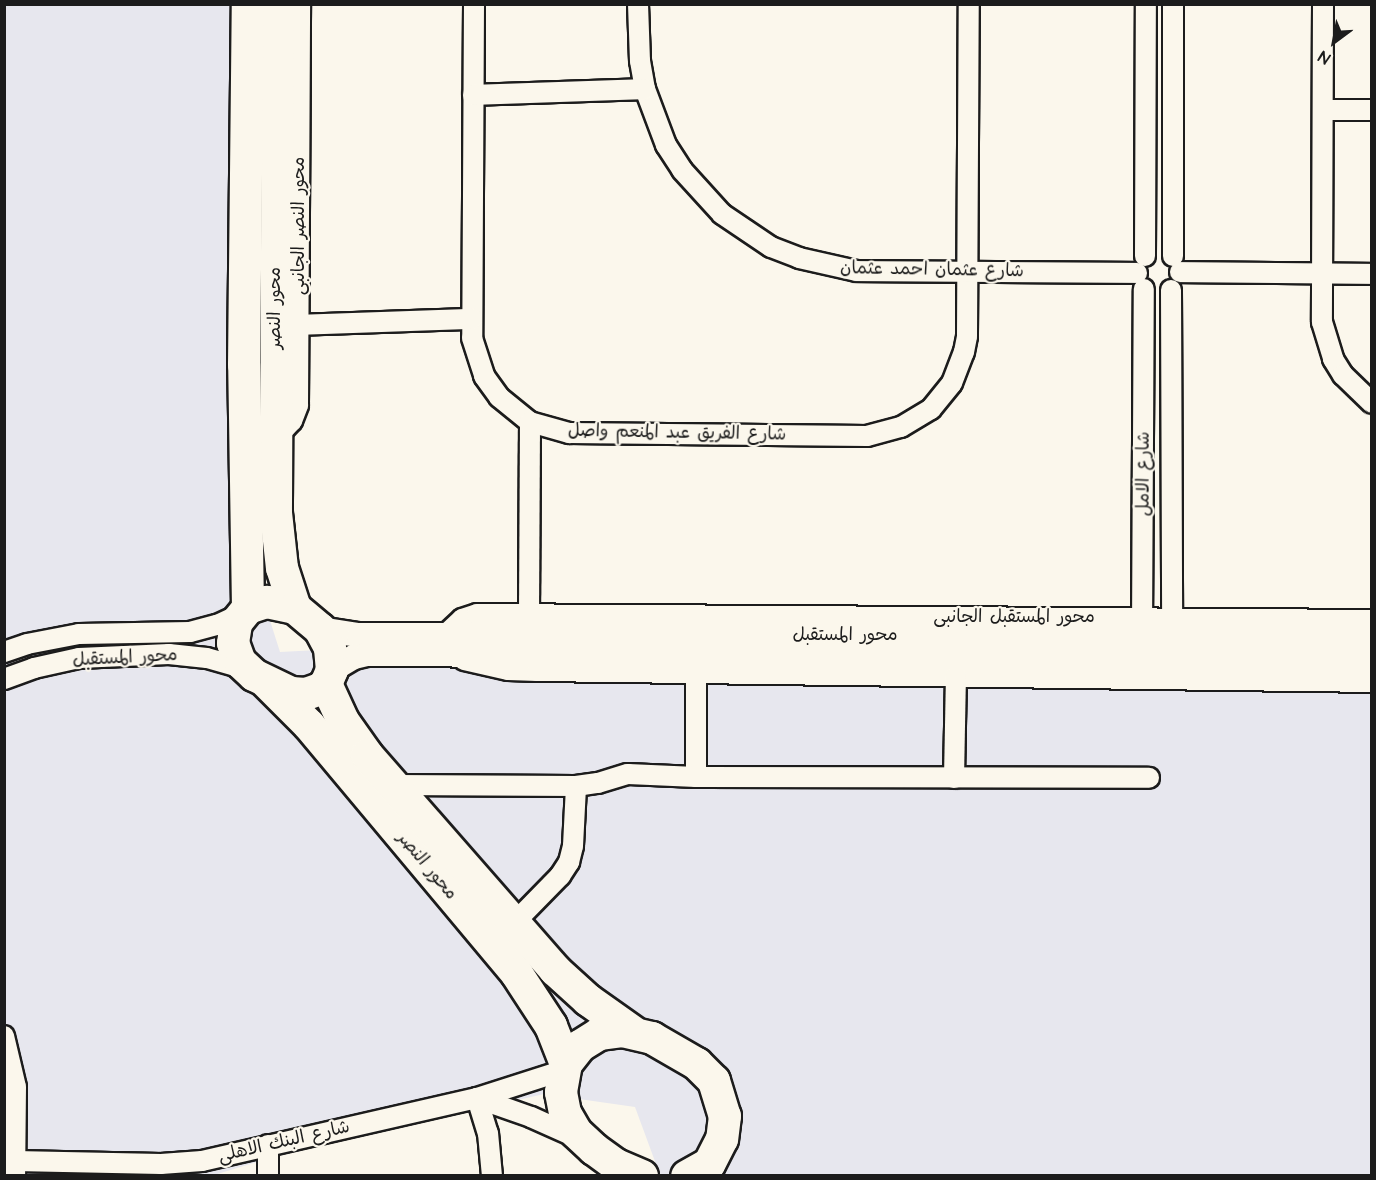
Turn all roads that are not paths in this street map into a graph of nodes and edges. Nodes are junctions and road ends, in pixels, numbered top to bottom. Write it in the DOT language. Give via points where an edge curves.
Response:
graph roads {
  1 [pos="248,4"];
  2 [pos="278,4"];
  3 [pos="300,4"];
  4 [pos="474,4"];
  5 [pos="638,4"];
  6 [pos="969,4"];
  7 [pos="1146,4"];
  8 [pos="1173,4"];
  9 [pos="1323,4"];
  10 [pos="645,89"];
  11 [pos="473,95"];
  12 [pos="1323,110"];
  13 [pos="1371,110"];
  14 [pos="1177,264"];
  15 [pos="967,272"];
  16 [pos="1142,273"];
  17 [pos="1322,273"];
  18 [pos="1371,274"];
  19 [pos="1171,290"];
  20 [pos="472,319"];
  21 [pos="298,325"];
  22 [pos="1371,403"];
  23 [pos="530,422"];
  24 [pos="274,439"];
  25 [pos="247,554"];
  26 [pos="279,554"];
  27 [pos="296,608"];
  28 [pos="244,611"];
  29 [pos="529,615"];
  30 [pos="1371,620"];
  31 [pos="320,629"];
  32 [pos="1142,638"];
  33 [pos="1371,638"];
  34 [pos="448,645"];
  35 [pos="1179,651"];
  36 [pos="4,652"];
  37 [pos="1371,660"];
  38 [pos="669,665"];
  39 [pos="696,672"];
  40 [pos="257,676"];
  41 [pos="956,676"];
  42 [pos="329,677"];
  43 [pos="4,679"];
  44 [pos="1371,682"];
  45 [pos="696,777"];
  46 [pos="954,778"];
  47 [pos="1149,778"];
  48 [pos="394,785"];
  49 [pos="576,786"];
  50 [pos="514,923"];
  51 [pos="633,1032"];
  52 [pos="4,1036"];
  53 [pos="565,1067"];
  54 [pos="477,1098"];
  55 [pos="584,1140"];
  56 [pos="268,1145"];
  57 [pos="15,1168"];
  58 [pos="136,1170"];
  59 [pos="627,1172"];
  60 [pos="701,1172"];
  61 [pos="268,1176"];
  62 [pos="492,1176"];
  1 -- 25 [label="highway, محور النصر" via="244,365"];
  2 -- 24 [label="highway, محور النصر"];
  3 -- 21 [label="street, محور النصر الجانبى"];
  4 -- 11 [label="street, شارع الفريق عبد المنعم واصل"];
  5 -- 10 [label="street, شارع عثمان احمد عثمان"];
  6 -- 15 [label="street, شارع الفريق عبد المنعم واصل"];
  7 -- 16 [label="street, شارع الامل"];
  8 -- 14 [label="street"];
  9 -- 12 [label="street"];
  10 -- 11 [label="street"];
  10 -- 15 [label="street, شارع عثمان احمد عثمان" via="666,145 688,178 722,214 771,247 808,261 856,271"];
  11 -- 20 [label="street, شارع الفريق عبد المنعم واصل"];
  12 -- 13 [label="street"];
  12 -- 17 [label="street"];
  14 -- 16 [label="street" via="1156,251"];
  14 -- 17 [label="street"];
  14 -- 19 [label="street" via="1179,279"];
  15 -- 16 [label="street, شارع عثمان احمد عثمان"];
  15 -- 23 [label="street, شارع الفريق عبد المنعم واصل" via="967,336 960,368 931,409 885,433 569,433"];
  16 -- 19 [label="street" via="1160,294"];
  16 -- 32 [label="street, شارع الامل"];
  17 -- 18 [label="street"];
  17 -- 22 [label="street" via="1322,322 1333,359 1355,390"];
  19 -- 35 [label="street, شارع الامل"];
  20 -- 21 [label="street"];
  20 -- 23 [label="street, شارع الفريق عبد المنعم واصل" via="474,351 484,376 508,407"];
  21 -- 24 [label="street, محور النصر الجانبى" via="297,411 292,422"];
  23 -- 29 [label="street"];
  24 -- 26 [label="highway, محور النصر"];
  25 -- 26 [label="highway"];
  25 -- 28 [label="highway, محور النصر"];
  26 -- 27 [label="highway, محور النصر"];
  27 -- 28 [label="highway" via="267,602"];
  27 -- 31 [label="highway"];
  28 -- 36 [label="street, محور المستقبل" via="217,625 190,632 79,634"];
  28 -- 40 [label="highway" via="233,643 240,662"];
  29 -- 32 [label="street, محور المستقبل الجانبى"];
  29 -- 34 [label="street, محور المستقبل الجانبى" via="472,615 462,620"];
  30 -- 35 [label="street, محور المستقبل الجانبى"];
  31 -- 34 [label="street, محور المستقبل"];
  31 -- 42 [label="highway" via="330,648"];
  32 -- 34 [label="street, محور المستقبل"];
  32 -- 35 [label="street, محور المستقبل"];
  32 -- 35 [label="street, محور المستقبل الجانبى"];
  32 -- 38 [label="street, محور المستقبل"];
  33 -- 35 [label="street, محور المستقبل"];
  34 -- 38 [label="street, محور المستقبل"];
  34 -- 42 [label="street, محور المستقبل" via="354,657"];
  35 -- 37 [label="street, محور المستقبل"];
  35 -- 41 [label="street, محور المستقبل الجانبى"];
  35 -- 44 [label="street, محور المستقبل الجانبى"];
  38 -- 39 [label="street, محور المستقبل الجانبى"];
  39 -- 41 [label="street, محور المستقبل الجانبى"];
  39 -- 45 [label="street"];
  40 -- 42 [label="highway" via="299,694 311,692"];
  40 -- 43 [label="street, محور المستقبل" via="207,658 169,654 79,658"];
  40 -- 53 [label="highway, محور النصر" via="309,725 517,974 546,1017"];
  41 -- 46 [label="street"];
  42 -- 48 [label="highway, محور النصر" via="355,739"];
  45 -- 46 [label="street"];
  45 -- 49 [label="street" via="628,774"];
  46 -- 47 [label="street"];
  48 -- 49 [label="street"];
  48 -- 50 [label="highway, محور النصر"];
  49 -- 50 [label="street" via="569,862"];
  50 -- 51 [label="highway, محور النصر" via="571,986"];
  51 -- 53 [label="highway" via="599,1034 579,1046"];
  51 -- 60 [label="highway" via="679,1052 714,1081 723,1104 724,1128 717,1151"];
  52 -- 57 [label="street" via="16,1087"];
  53 -- 54 [label="street, شارع البنك الاهلى"];
  53 -- 55 [label="highway" via="561,1092 565,1113"];
  54 -- 55 [label="street"];
  54 -- 56 [label="street, شارع البنك الاهلى"];
  54 -- 62 [label="street" via="488,1134"];
  55 -- 59 [label="highway"];
  56 -- 58 [label="street, شارع البنك الاهلى" via="202,1161"];
  56 -- 61 [label="street"];
  57 -- 58 [label="street, شارع البنك الاهلى"];
}
